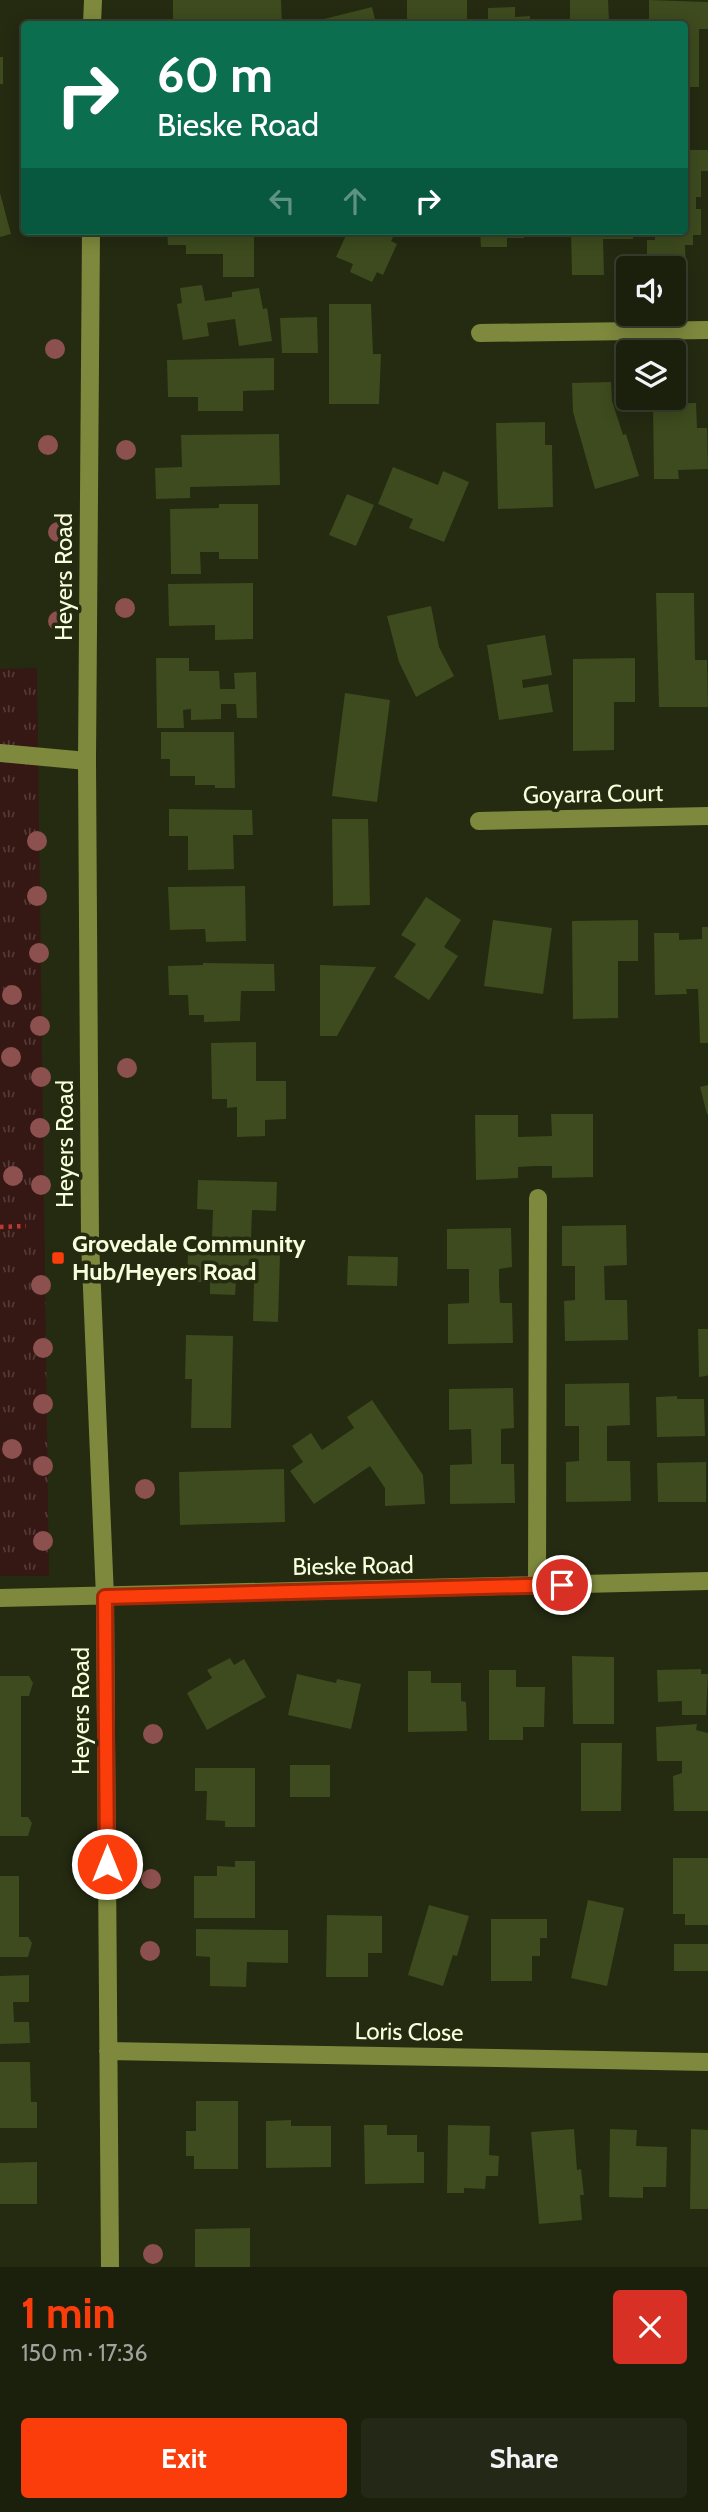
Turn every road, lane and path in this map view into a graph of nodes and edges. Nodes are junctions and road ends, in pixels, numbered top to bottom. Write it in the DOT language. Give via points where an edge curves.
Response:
graph roads {
  1 [pos="93,0"];
  2 [pos="92,21"];
  3 [pos="91,235"];
  4 [pos="708,330"];
  5 [pos="480,333"];
  6 [pos="0,753"];
  7 [pos="87,761"];
  8 [pos="708,816"];
  9 [pos="479,821"];
  10 [pos="538,1198"];
  11 [pos="26,1226"];
  12 [pos="0,1227"];
  13 [pos="708,1581"];
  14 [pos="537,1585"];
  15 [pos="105,1597"];
  16 [pos="0,1598"];
  17 [pos="108,2050"];
  18 [pos="708,2062"];
  19 [pos="110,2267"];
  1 -- 2 [label="street"];
  3 -- 7 [label="street, Heyers Road"];
  4 -- 5 [label="street"];
  6 -- 7 [label="street"];
  7 -- 15 [label="street, Heyers Road" via="90,1241"];
  8 -- 9 [label="street, Goyarra Court"];
  10 -- 14 [label="street"];
  11 -- 12 [label="path"];
  13 -- 14 [label="street, Bieske Road"];
  14 -- 15 [label="street, Bieske Road"];
  15 -- 16 [label="street, Bieske Road"];
  15 -- 17 [label="street, Heyers Road"];
  17 -- 18 [label="street, Loris Close"];
  17 -- 19 [label="street, Heyers Road"];
}
